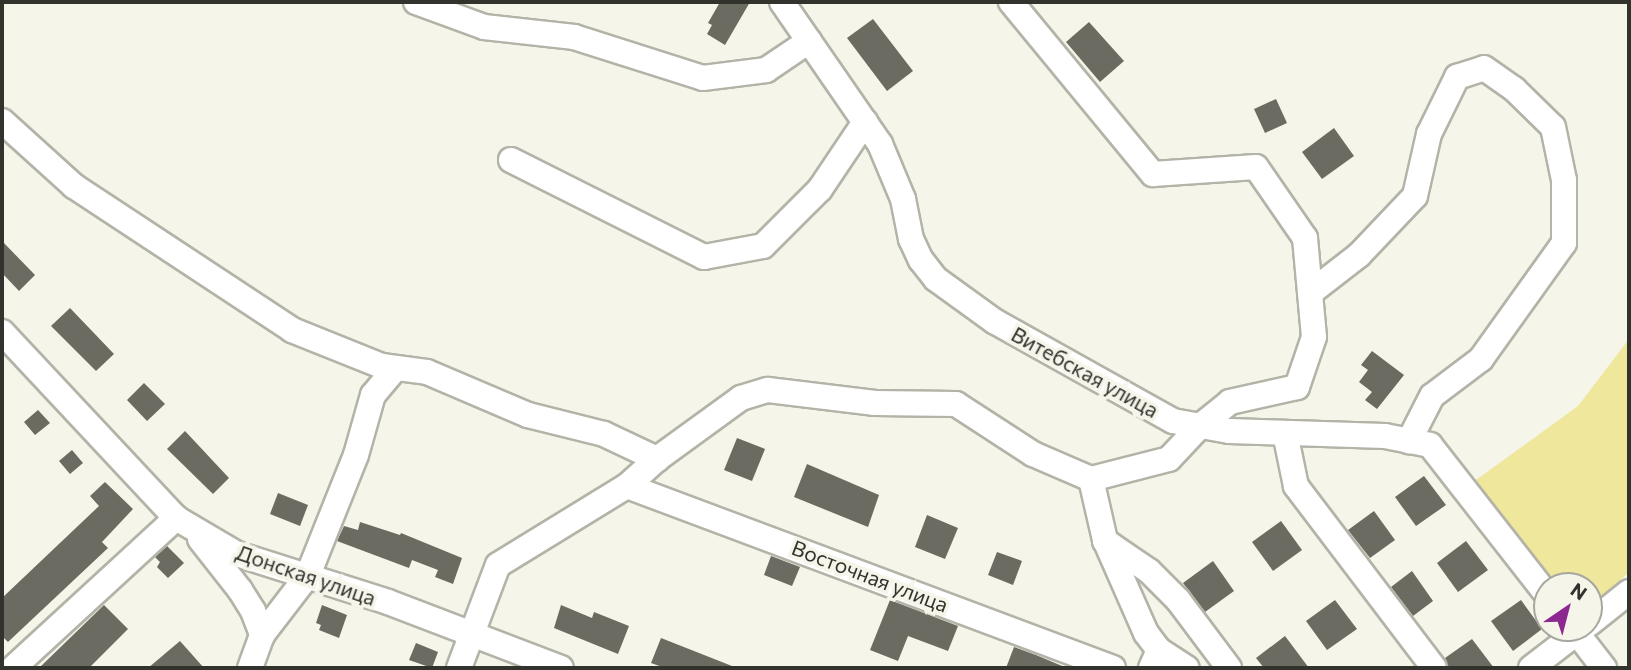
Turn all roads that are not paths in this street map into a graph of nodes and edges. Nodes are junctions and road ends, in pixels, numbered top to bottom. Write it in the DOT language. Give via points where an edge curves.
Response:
graph roads {
  1 [pos="416,2"];
  2 [pos="782,2"];
  3 [pos="1011,2"];
  4 [pos="808,41"];
  5 [pos="2,121"];
  6 [pos="865,122"];
  7 [pos="511,160"];
  8 [pos="1310,293"];
  9 [pos="2,332"];
  10 [pos="396,368"];
  11 [pos="1200,426"];
  12 [pos="1285,433"];
  13 [pos="1420,443"];
  14 [pos="657,459"];
  15 [pos="1091,479"];
  16 [pos="627,486"];
  17 [pos="183,523"];
  18 [pos="1105,540"];
  19 [pos="308,575"];
  20 [pos="1533,578"];
  21 [pos="1629,593"];
  22 [pos="1603,612"];
  23 [pos="472,634"];
  24 [pos="262,635"];
  25 [pos="1564,642"];
  26 [pos="1589,642"];
  27 [pos="1155,659"];
  28 [pos="13,668"];
  29 [pos="250,668"];
  30 [pos="459,668"];
  31 [pos="561,668"];
  32 [pos="1113,668"];
  33 [pos="1187,668"];
  34 [pos="1229,668"];
  35 [pos="1434,668"];
  36 [pos="1531,668"];
  37 [pos="1604,668"];
  1 -- 4 [label="street" via="484,27 574,37 703,78 766,70"];
  2 -- 4 [label="street, Витебская улица"];
  3 -- 8 [label="street" via="1153,174 1256,167 1306,238"];
  4 -- 6 [label="street, Витебская улица"];
  5 -- 10 [label="street" via="74,186 292,330"];
  6 -- 7 [label="street" via="820,189 763,246 704,257"];
  6 -- 11 [label="street, Витебская улица" via="895,173 911,239 936,279 1063,362 1173,421"];
  8 -- 11 [label="street" via="1314,337 1297,387 1230,402"];
  8 -- 13 [label="street" via="1359,255 1415,196 1429,134 1457,77 1483,68 1514,89 1553,127 1564,180 1564,243 1481,359 1432,396"];
  9 -- 17 [label="street, Донская улица"];
  10 -- 14 [label="street" via="426,372 528,415 604,435"];
  10 -- 19 [label="street" via="373,395 356,455"];
  11 -- 12 [label="street, Витебская улица"];
  11 -- 15 [label="street" via="1169,459"];
  12 -- 13 [label="street, Витебская улица" via="1385,436"];
  12 -- 35 [label="street" via="1296,486"];
  13 -- 20 [label="street"];
  14 -- 15 [label="street" via="741,398 768,390 876,402 956,404 1033,454"];
  14 -- 16 [label="street"];
  15 -- 18 [label="street"];
  16 -- 23 [label="street" via="498,565"];
  16 -- 32 [label="street, Восточная улица"];
  17 -- 19 [label="street, Донская улица" via="237,554"];
  17 -- 24 [label="street" via="240,590"];
  17 -- 28 [label="street"];
  18 -- 27 [label="street"];
  18 -- 34 [label="street" via="1149,571 1178,600"];
  19 -- 23 [label="street, Донская улица"];
  19 -- 24 [label="street"];
  21 -- 22 [label="street"];
  23 -- 30 [label="street"];
  23 -- 31 [label="street, Донская улица"];
  24 -- 29 [label="street"];
  25 -- 36 [label="street"];
  26 -- 37 [label="street"];
  27 -- 33 [label="street"];
}
